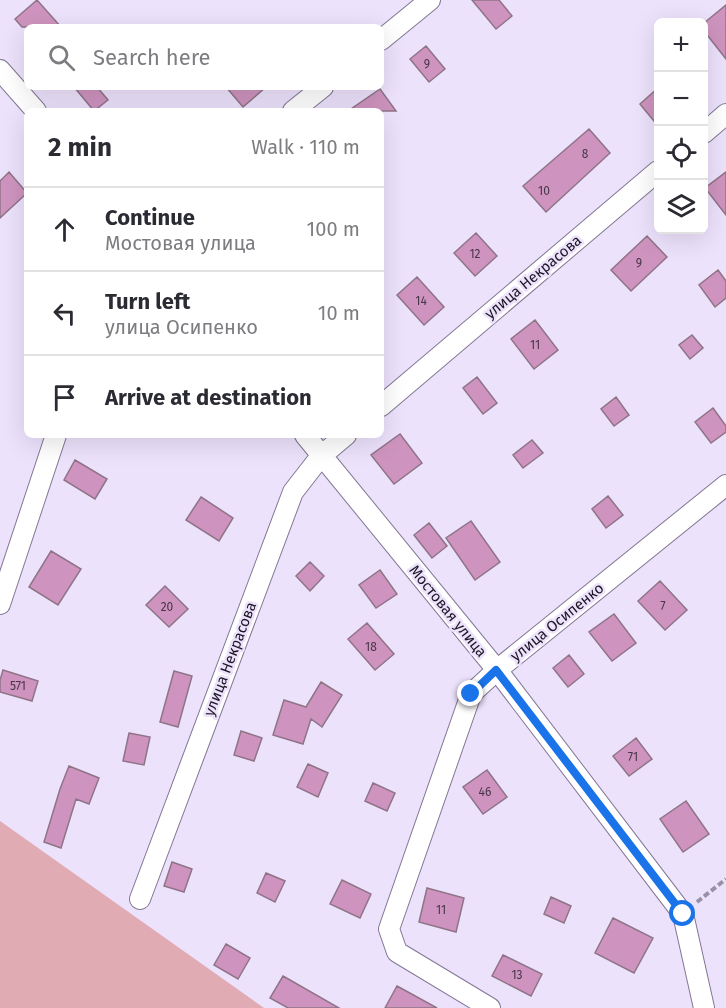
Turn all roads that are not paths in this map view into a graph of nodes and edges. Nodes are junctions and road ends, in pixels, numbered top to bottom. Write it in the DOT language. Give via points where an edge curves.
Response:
graph roads {
  1 [pos="430,0"];
  2 [pos="384,38"];
  3 [pos="0,70"];
  4 [pos="319,90"];
  5 [pos="33,108"];
  6 [pos="297,108"];
  7 [pos="726,114"];
  8 [pos="708,130"];
  9 [pos="654,174"];
  10 [pos="384,403"];
  11 [pos="55,438"];
  12 [pos="307,438"];
  13 [pos="342,438"];
  14 [pos="321,456"];
  15 [pos="726,485"];
  16 [pos="0,604"];
  17 [pos="496,670"];
  18 [pos="140,899"];
  19 [pos="490,1008"];
  20 [pos="704,1008"];
  1 -- 2 [label="street"];
  3 -- 5 [label="street"];
  4 -- 6 [label="street"];
  7 -- 8 [label="street"];
  9 -- 10 [label="street, улица Некрасова"];
  11 -- 16 [label="street"];
  12 -- 14 [label="street, Мостовая улица"];
  13 -- 14 [label="street, улица Некрасова"];
  14 -- 17 [label="street, Мостовая улица"];
  14 -- 18 [label="street, улица Некрасова" via="293,492"];
  15 -- 17 [label="street, улица Осипенко"];
  17 -- 19 [label="street, улица Осипенко" via="471,694 389,929 398,952"];
  17 -- 20 [label="street, Мостовая улица" via="683,914"];
}
